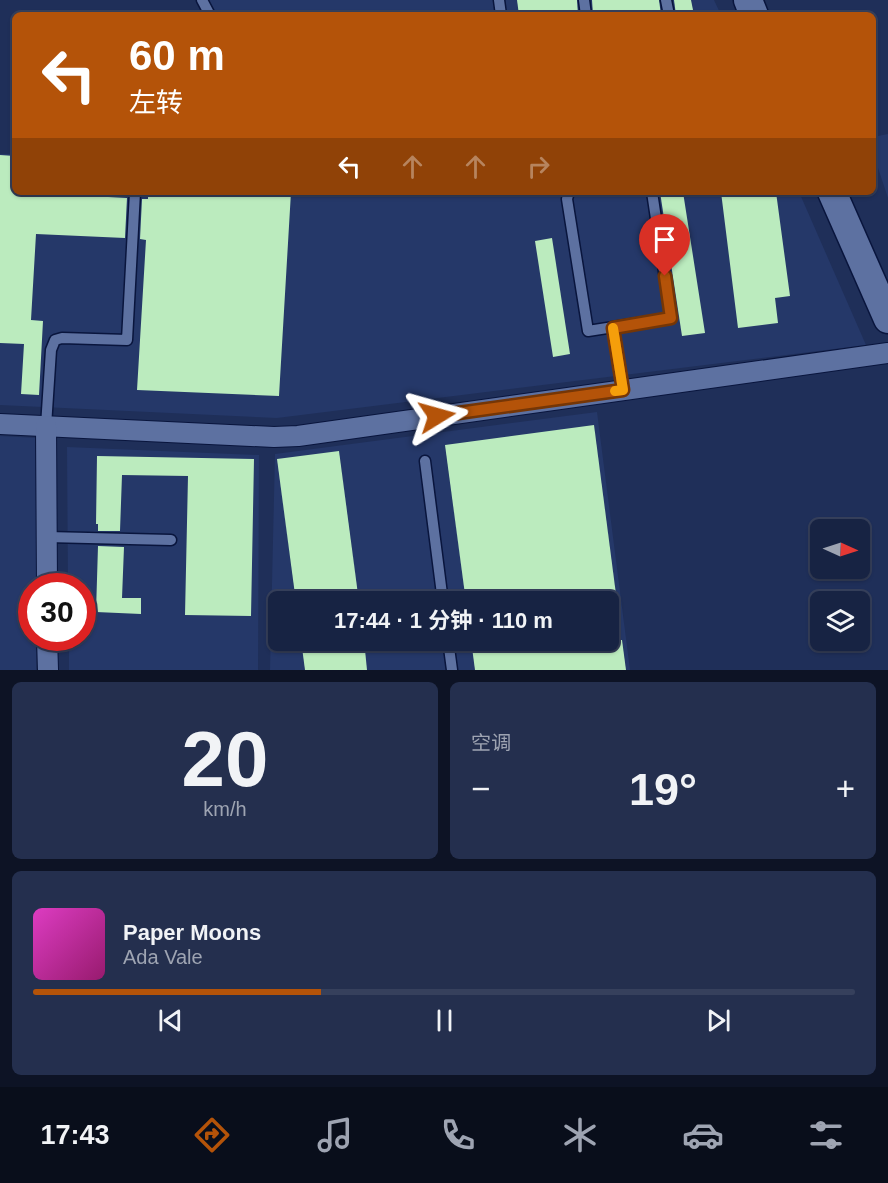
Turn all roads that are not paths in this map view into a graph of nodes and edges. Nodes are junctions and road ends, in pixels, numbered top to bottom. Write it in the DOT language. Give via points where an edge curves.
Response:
graph roads {
  1 [pos="135,195"];
  2 [pos="568,195"];
  3 [pos="652,195"];
  4 [pos="833,195"];
  5 [pos="888,319"];
  6 [pos="613,328"];
  7 [pos="888,353"];
  8 [pos="623,390"];
  9 [pos="0,424"];
  10 [pos="46,426"];
  11 [pos="425,461"];
  12 [pos="47,537"];
  13 [pos="171,540"];
  14 [pos="47,573"];
  15 [pos="442,591"];
  16 [pos="47,651"];
  17 [pos="449,651"];
  18 [pos="48,670"];
  19 [pos="452,670"];
  1 -- 10 [label="lane" via="127,340 55,340"];
  2 -- 6 [label="lane" via="588,331"];
  3 -- 6 [label="lane" via="671,318"];
  4 -- 5 [label="street"];
  6 -- 8 [label="lane"];
  7 -- 8 [label="street"];
  8 -- 10 [label="street" via="298,436"];
  9 -- 10 [label="street"];
  10 -- 12 [label="street"];
  11 -- 15 [label="lane"];
  12 -- 13 [label="lane"];
  12 -- 14 [label="street"];
  16 -- 18 [label="street"];
  17 -- 19 [label="lane"];
}
